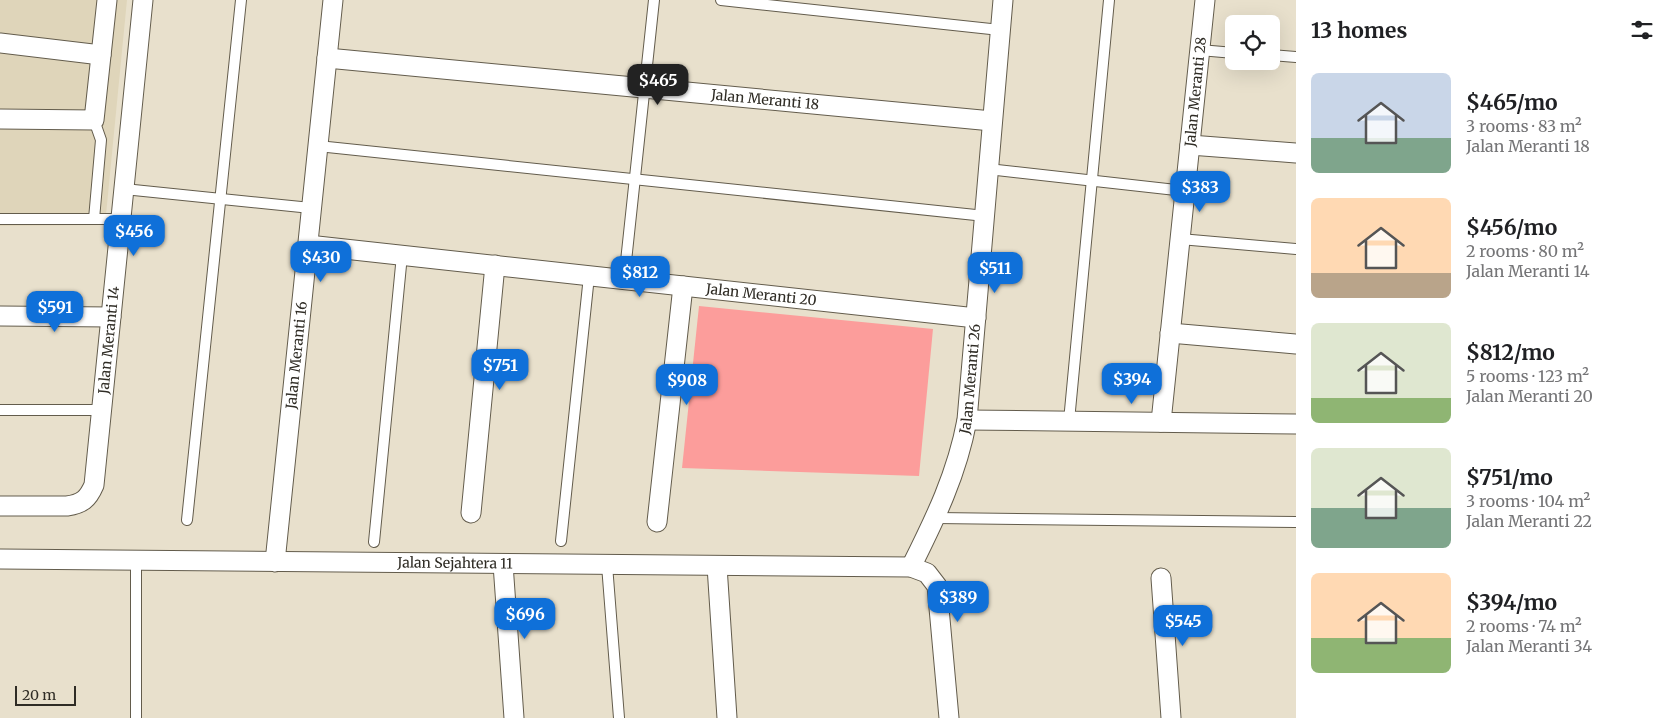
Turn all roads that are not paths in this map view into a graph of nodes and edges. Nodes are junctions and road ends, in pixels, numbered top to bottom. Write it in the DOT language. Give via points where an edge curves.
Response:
graph roads {
  1 [pos="107,0"];
  2 [pos="143,0"];
  3 [pos="241,0"];
  4 [pos="333,0"];
  5 [pos="654,0"];
  6 [pos="721,0"];
  7 [pos="1003,0"];
  8 [pos="1109,0"];
  9 [pos="1205,0"];
  10 [pos="1000,30"];
  11 [pos="0,43"];
  12 [pos="1200,50"];
  13 [pos="1225,52"];
  14 [pos="101,55"];
  15 [pos="1280,56"];
  16 [pos="1296,57"];
  17 [pos="327,58"];
  18 [pos="644,88"];
  19 [pos="0,119"];
  20 [pos="94,120"];
  21 [pos="992,121"];
  22 [pos="1190,145"];
  23 [pos="318,146"];
  24 [pos="1296,153"];
  25 [pos="988,169"];
  26 [pos="635,179"];
  27 [pos="1092,181"];
  28 [pos="124,188"];
  29 [pos="1185,191"];
  30 [pos="220,199"];
  31 [pos="312,208"];
  32 [pos="984,216"];
  33 [pos="94,219"];
  34 [pos="121,219"];
  35 [pos="0,220"];
  36 [pos="1180,239"];
  37 [pos="308,245"];
  38 [pos="1296,249"];
  39 [pos="402,255"];
  40 [pos="495,265"];
  41 [pos="589,276"];
  42 [pos="624,280"];
  43 [pos="683,286"];
  44 [pos="0,316"];
  45 [pos="111,317"];
  46 [pos="976,318"];
  47 [pos="1170,333"];
  48 [pos="1296,344"];
  49 [pos="0,410"];
  50 [pos="101,410"];
  51 [pos="967,420"];
  52 [pos="1069,421"];
  53 [pos="1161,422"];
  54 [pos="1296,424"];
  55 [pos="0,506"];
  56 [pos="471,513"];
  57 [pos="936,518"];
  58 [pos="187,520"];
  59 [pos="657,522"];
  60 [pos="1296,522"];
  61 [pos="561,541"];
  62 [pos="374,542"];
  63 [pos="0,559"];
  64 [pos="136,560"];
  65 [pos="275,562"];
  66 [pos="503,564"];
  67 [pos="607,565"];
  68 [pos="717,566"];
  69 [pos="911,567"];
  70 [pos="1161,578"];
  71 [pos="136,718"];
  72 [pos="514,718"];
  73 [pos="619,718"];
  74 [pos="727,718"];
  75 [pos="948,718"];
  76 [pos="1171,718"];
  1 -- 14 [label="street"];
  2 -- 28 [label="street, Jalan Meranti 14"];
  3 -- 30 [label="lane"];
  4 -- 17 [label="street, Jalan Meranti 16"];
  5 -- 18 [label="lane"];
  6 -- 10 [label="lane"];
  7 -- 10 [label="street, Jalan Meranti 26"];
  8 -- 27 [label="lane"];
  9 -- 12 [label="street, Jalan Meranti 28"];
  10 -- 21 [label="street, Jalan Meranti 26"];
  11 -- 14 [label="street"];
  12 -- 13 [label="lane"];
  12 -- 22 [label="street, Jalan Meranti 28"];
  14 -- 20 [label="street"];
  15 -- 16 [label="lane"];
  17 -- 18 [label="street, Jalan Meranti 18"];
  17 -- 23 [label="street, Jalan Meranti 16"];
  18 -- 21 [label="street, Jalan Meranti 18"];
  18 -- 26 [label="lane"];
  19 -- 20 [label="street"];
  20 -- 33 [label="lane" via="101,140"];
  21 -- 25 [label="street, Jalan Meranti 26"];
  22 -- 24 [label="street"];
  22 -- 29 [label="street, Jalan Meranti 28"];
  23 -- 26 [label="lane"];
  23 -- 31 [label="street, Jalan Meranti 16"];
  25 -- 27 [label="lane"];
  25 -- 32 [label="street, Jalan Meranti 26"];
  26 -- 32 [label="lane"];
  26 -- 42 [label="lane"];
  27 -- 29 [label="lane"];
  27 -- 52 [label="lane"];
  28 -- 30 [label="lane"];
  28 -- 34 [label="street, Jalan Meranti 14"];
  29 -- 36 [label="street, Jalan Meranti 28"];
  30 -- 31 [label="lane"];
  30 -- 58 [label="lane"];
  31 -- 37 [label="street, Jalan Meranti 16"];
  32 -- 46 [label="street, Jalan Meranti 26"];
  33 -- 34 [label="lane"];
  33 -- 35 [label="lane"];
  34 -- 45 [label="street, Jalan Meranti 14"];
  36 -- 38 [label="lane"];
  36 -- 47 [label="street, Jalan Meranti 28"];
  37 -- 39 [label="street, Jalan Meranti 20"];
  37 -- 65 [label="street, Jalan Meranti 16"];
  39 -- 40 [label="street, Jalan Meranti 20"];
  39 -- 62 [label="lane"];
  40 -- 41 [label="street, Jalan Meranti 20"];
  40 -- 56 [label="street"];
  41 -- 42 [label="street, Jalan Meranti 20"];
  41 -- 61 [label="lane"];
  42 -- 43 [label="street, Jalan Meranti 20"];
  43 -- 46 [label="street, Jalan Meranti 20"];
  43 -- 59 [label="street"];
  44 -- 45 [label="street"];
  45 -- 50 [label="street, Jalan Meranti 14"];
  46 -- 51 [label="street, Jalan Meranti 26"];
  47 -- 48 [label="street"];
  47 -- 53 [label="street, Jalan Meranti 28"];
  49 -- 50 [label="lane"];
  50 -- 55 [label="street, Jalan Meranti 14" via="94,485 85,501 67,506"];
  51 -- 52 [label="street"];
  51 -- 57 [label="street, Jalan Meranti 26" via="953,476"];
  52 -- 53 [label="street"];
  53 -- 54 [label="street"];
  57 -- 60 [label="lane"];
  57 -- 69 [label="street, Jalan Meranti 26"];
  63 -- 64 [label="street, Jalan Sejahtera 11"];
  64 -- 65 [label="street, Jalan Sejahtera 11"];
  64 -- 71 [label="lane"];
  65 -- 66 [label="street, Jalan Sejahtera 11"];
  66 -- 67 [label="street, Jalan Sejahtera 11"];
  66 -- 72 [label="street"];
  67 -- 68 [label="street, Jalan Sejahtera 11"];
  67 -- 73 [label="lane"];
  68 -- 69 [label="street, Jalan Sejahtera 11"];
  68 -- 74 [label="street"];
  69 -- 75 [label="street" via="927,573 937,586"];
  70 -- 76 [label="street"];
}
